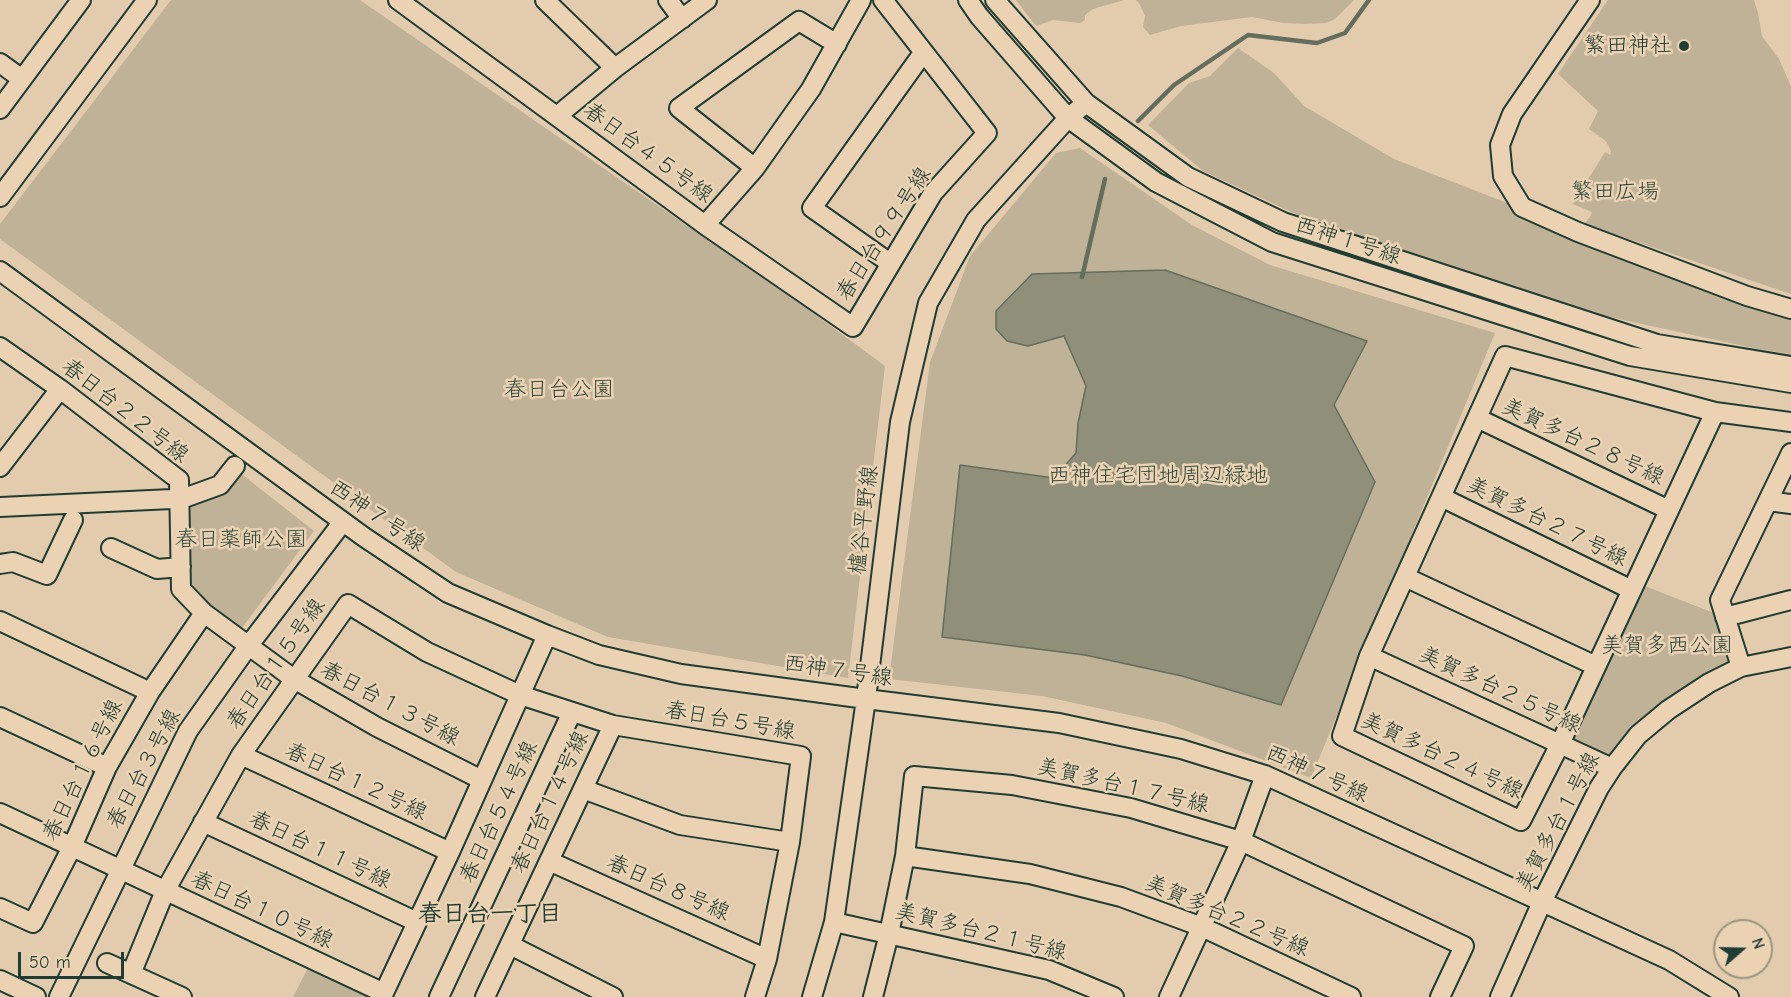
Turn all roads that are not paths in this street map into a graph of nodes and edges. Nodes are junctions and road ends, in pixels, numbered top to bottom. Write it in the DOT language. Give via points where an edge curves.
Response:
graph roads {
  1 [pos="147,0"];
  2 [pos="399,0"];
  3 [pos="545,0"];
  4 [pos="668,0"];
  5 [pos="707,0"];
  6 [pos="861,0"];
  7 [pos="883,0"];
  8 [pos="968,0"];
  9 [pos="995,0"];
  10 [pos="1590,0"];
  11 [pos="79,1"];
  12 [pos="682,19"];
  13 [pos="837,44"];
  14 [pos="923,53"];
  15 [pos="0,63"];
  16 [pos="615,68"];
  17 [pos="22,79"];
  18 [pos="1086,103"];
  19 [pos="0,109"];
  20 [pos="557,116"];
  21 [pos="1068,118"];
  22 [pos="755,168"];
  23 [pos="0,196"];
  24 [pos="705,225"];
  25 [pos="890,262"];
  26 [pos="0,271"];
  27 [pos="1791,309"];
  28 [pos="0,347"];
  29 [pos="1791,366"];
  30 [pos="1791,383"];
  31 [pos="60,389"];
  32 [pos="1715,412"];
  33 [pos="1477,418"];
  34 [pos="1791,422"];
  35 [pos="1791,453"];
  36 [pos="236,466"];
  37 [pos="0,467"];
  38 [pos="1441,497"];
  39 [pos="1768,501"];
  40 [pos="1791,504"];
  41 [pos="0,507"];
  42 [pos="1670,510"];
  43 [pos="73,520"];
  44 [pos="342,522"];
  45 [pos="111,548"];
  46 [pos="0,564"];
  47 [pos="181,567"];
  48 [pos="1405,577"];
  49 [pos="1632,590"];
  50 [pos="1791,600"];
  51 [pos="204,613"];
  52 [pos="1725,617"];
  53 [pos="0,621"];
  54 [pos="547,635"];
  55 [pos="249,645"];
  56 [pos="1369,656"];
  57 [pos="1791,657"];
  58 [pos="1596,666"];
  59 [pos="1741,667"];
  60 [pos="294,679"];
  61 [pos="150,692"];
  62 [pos="520,695"];
  63 [pos="866,699"];
  64 [pos="572,712"];
  65 [pos="0,717"];
  66 [pos="613,725"];
  67 [pos="1560,744"];
  68 [pos="241,755"];
  69 [pos="106,767"];
  70 [pos="1612,768"];
  71 [pos="1265,775"];
  72 [pos="482,780"];
  73 [pos="583,789"];
  74 [pos="0,813"];
  75 [pos="204,822"];
  76 [pos="1241,841"];
  77 [pos="790,842"];
  78 [pos="72,847"];
  79 [pos="450,852"];
  80 [pos="905,856"];
  81 [pos="549,861"];
  82 [pos="119,870"];
  83 [pos="165,891"];
  84 [pos="1542,902"];
  85 [pos="0,908"];
  86 [pos="417,922"];
  87 [pos="834,922"];
  88 [pos="1202,927"];
  89 [pos="889,934"];
  90 [pos="510,945"];
  91 [pos="767,959"];
  92 [pos="107,963"];
  93 [pos="131,974"];
  94 [pos="0,980"];
  95 [pos="383,995"];
  96 [pos="36,997"];
  97 [pos="58,997"];
  98 [pos="182,997"];
  99 [pos="439,997"];
  100 [pos="485,997"];
  101 [pos="613,997"];
  102 [pos="755,997"];
  103 [pos="812,997"];
  104 [pos="873,997"];
  105 [pos="1114,997"];
  106 [pos="1169,997"];
  107 [pos="1351,997"];
  108 [pos="1440,997"];
  109 [pos="1500,997"];
  110 [pos="1729,997"];
  1 -- 23 [label="street"];
  2 -- 20 [label="street, 春日台４５号線"];
  3 -- 16 [label="street"];
  4 -- 12 [label="street"];
  5 -- 12 [label="street"];
  6 -- 13 [label="street, 春日台４５号線"];
  7 -- 14 [label="street, 春日台９９号線"];
  8 -- 21 [label="street, 西神１号線"];
  9 -- 18 [label="street, 西神１号線"];
  10 -- 27 [label="street" via="1512,114 1500,145 1503,176 1522,207 1588,236"];
  11 -- 17 [label="street"];
  12 -- 16 [label="street"];
  13 -- 22 [label="street, 春日台４５号線" via="812,89"];
  13 -- 22 [label="street" via="799,21 679,108"];
  14 -- 25 [label="street, 春日台９９号線" via="987,133 933,193"];
  14 -- 25 [label="street" via="812,208"];
  15 -- 17 [label="street"];
  16 -- 20 [label="street"];
  17 -- 19 [label="street"];
  18 -- 21 [label="street, 櫨谷平野線"];
  18 -- 29 [label="street, 西神１号線" via="1188,177 1283,222 1657,344"];
  20 -- 24 [label="street, 春日台４５号線"];
  21 -- 30 [label="street, 西神１号線" via="1156,183 1272,242 1630,356"];
  21 -- 63 [label="street, 櫨谷平野線" via="976,220 928,303 900,422"];
  22 -- 24 [label="street, 春日台４５号線"];
  24 -- 25 [label="street, 春日台９９号線" via="853,327"];
  26 -- 44 [label="street, 西神７号線"];
  28 -- 31 [label="street, 春日台２２号線"];
  31 -- 37 [label="street"];
  31 -- 47 [label="street, 春日台２２号線" via="179,480"];
  32 -- 33 [label="street, 美賀多台２４号線" via="1505,356"];
  32 -- 34 [label="street, 美賀多台２４号線"];
  32 -- 42 [label="street, 美賀多台２４号線"];
  33 -- 38 [label="street, 美賀多台２４号線"];
  33 -- 42 [label="street, 美賀多台２８号線"];
  35 -- 39 [label="street"];
  36 -- 41 [label="street" via="220,485 179,498"];
  38 -- 48 [label="street, 美賀多台２４号線"];
  38 -- 49 [label="street, 美賀多台２７号線"];
  39 -- 40 [label="street"];
  39 -- 52 [label="street" via="1720,600"];
  42 -- 49 [label="street, 美賀多台２４号線"];
  43 -- 46 [label="street" via="47,575 13,562"];
  44 -- 54 [label="street, 西神７号線" via="448,593"];
  44 -- 55 [label="street, 春日台３号線"];
  45 -- 47 [label="street" via="157,569"];
  47 -- 51 [label="street, 春日台２２号線" via="181,589"];
  48 -- 56 [label="street, 美賀多台２４号線"];
  48 -- 58 [label="street"];
  49 -- 58 [label="street, 美賀多台２４号線"];
  50 -- 52 [label="street"];
  51 -- 55 [label="street, 春日台２２号線"];
  51 -- 61 [label="street, 春日台１６号線"];
  52 -- 59 [label="street"];
  53 -- 61 [label="street"];
  54 -- 62 [label="street"];
  54 -- 63 [label="street, 西神７号線" via="599,655 681,674"];
  55 -- 60 [label="street, 春日台１３号線"];
  55 -- 82 [label="street, 春日台３号線" via="188,731"];
  56 -- 67 [label="street, 美賀多台２５号線"];
  56 -- 67 [label="street, 美賀多台２４号線" via="1342,735 1521,821"];
  57 -- 59 [label="street, 美賀多台１号線"];
  58 -- 67 [label="street, 美賀多台２４号線"];
  59 -- 70 [label="street, 美賀多台１号線" via="1668,710 1638,735"];
  60 -- 62 [label="street, 春日台１５号線" via="348,604 427,652"];
  60 -- 68 [label="street, 春日台１５号線"];
  60 -- 72 [label="street, 春日台１３号線" via="377,728"];
  61 -- 69 [label="street, 春日台１６号線"];
  62 -- 64 [label="street, 春日台５号線"];
  62 -- 72 [label="street"];
  63 -- 71 [label="street, 西神７号線" via="1059,723 1181,749"];
  63 -- 87 [label="street, 櫨谷平野線"];
  64 -- 66 [label="street, 春日台５号線"];
  64 -- 99 [label="street, 春日台５４号線"];
  65 -- 69 [label="street"];
  66 -- 73 [label="street, 春日台１４号線"];
  66 -- 77 [label="street, 春日台５号線" via="801,756"];
  67 -- 70 [label="street, 美賀多台２５号線"];
  68 -- 75 [label="street, 春日台１５号線"];
  68 -- 79 [label="street, 春日台１２号線"];
  69 -- 78 [label="street, 春日台１６号線"];
  70 -- 84 [label="street, 美賀多台１号線"];
  71 -- 76 [label="street"];
  71 -- 84 [label="street, 西神７号線"];
  72 -- 79 [label="street"];
  73 -- 77 [label="street" via="680,825"];
  73 -- 81 [label="street, 春日台１４号線"];
  74 -- 78 [label="street, 春日台１０号線"];
  75 -- 83 [label="street, 春日台１５号線"];
  75 -- 86 [label="street, 春日台１１号線"];
  76 -- 80 [label="street, 美賀多台１７号線" via="1131,808 1012,785 914,776"];
  76 -- 88 [label="street"];
  76 -- 108 [label="street, 美賀多台１７号線" via="1464,946"];
  77 -- 91 [label="street, 春日台５号線"];
  78 -- 82 [label="street, 春日台１０号線"];
  78 -- 85 [label="street, 春日台１６号線" via="33,923"];
  79 -- 86 [label="street"];
  80 -- 88 [label="street, 美賀多台２２号線" via="1030,874 1121,897"];
  80 -- 89 [label="street, 美賀多台１７号線"];
  81 -- 90 [label="street, 春日台１４号線"];
  81 -- 91 [label="street, 春日台８号線"];
  82 -- 83 [label="street, 春日台１０号線"];
  82 -- 97 [label="street, 春日台３号線"];
  83 -- 93 [label="street, 春日台１５号線"];
  83 -- 95 [label="street, 春日台１０号線"];
  84 -- 109 [label="street, 美賀多台１号線"];
  84 -- 110 [label="street, 西神７号線" via="1669,960"];
  86 -- 95 [label="street"];
  87 -- 89 [label="street, 美賀多台２１号線"];
  87 -- 103 [label="street, 櫨谷平野線"];
  88 -- 106 [label="street"];
  88 -- 107 [label="street, 美賀多台２２号線"];
  89 -- 104 [label="street, 美賀多台１７号線"];
  89 -- 105 [label="street, 美賀多台２１号線" via="1049,970"];
  90 -- 100 [label="street, 春日台１４号線"];
  90 -- 101 [label="street"];
  91 -- 102 [label="street, 春日台５号線"];
  92 -- 93 [label="street"];
  93 -- 98 [label="street"];
  94 -- 96 [label="street"];
}
